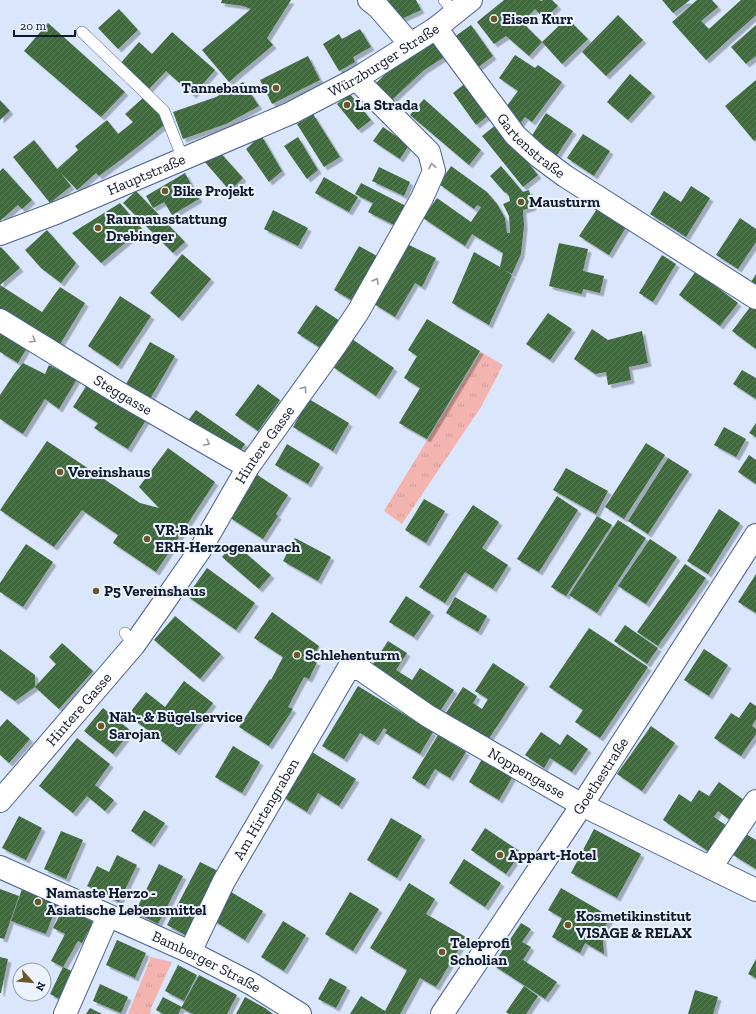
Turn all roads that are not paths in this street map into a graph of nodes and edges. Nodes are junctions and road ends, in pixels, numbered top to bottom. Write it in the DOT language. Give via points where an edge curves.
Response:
graph roads {
  1 [pos="369,0"];
  2 [pos="457,4"];
  3 [pos="436,28"];
  4 [pos="82,32"];
  5 [pos="410,44"];
  6 [pos="356,79"];
  7 [pos="291,113"];
  8 [pos="183,159"];
  9 [pos="0,234"];
  10 [pos="756,298"];
  11 [pos="0,320"];
  12 [pos="248,467"];
  13 [pos="756,535"];
  14 [pos="348,669"];
  15 [pos="0,801"];
  16 [pos="756,801"];
  17 [pos="582,805"];
  18 [pos="0,866"];
  19 [pos="711,867"];
  20 [pos="756,890"];
  21 [pos="108,916"];
  22 [pos="190,952"];
  23 [pos="65,1014"];
  24 [pos="300,1014"];
  25 [pos="442,1014"];
  1 -- 5 [label="street"];
  2 -- 3 [label="street, Würzburger Straße"];
  3 -- 5 [label="street, Würzburger Straße"];
  3 -- 10 [label="street, Gartenstraße" via="515,135 538,156 565,176"];
  4 -- 8 [label="lane" via="164,111"];
  5 -- 6 [label="street, Würzburger Straße"];
  6 -- 7 [label="street, Würzburger Straße"];
  12 -- 6 [label="street, Hintere Gasse, one-way" via="358,312 434,170 429,152"];
  7 -- 8 [label="street, Hauptstraße"];
  8 -- 9 [label="street, Hauptstraße"];
  11 -- 12 [label="street, Steggasse, one-way"];
  12 -- 15 [label="street, Hintere Gasse" via="200,550"];
  13 -- 17 [label="street, Goethestraße"];
  14 -- 17 [label="street, Noppengasse" via="360,669 428,716"];
  14 -- 22 [label="street, Am Hirtengraben" via="224,881"];
  16 -- 19 [label="street"];
  17 -- 19 [label="street, Noppengasse"];
  17 -- 25 [label="street, Goethestraße"];
  18 -- 21 [label="street, Bamberger Straße"];
  19 -- 20 [label="street, Noppengasse"];
  21 -- 22 [label="street, Bamberger Straße"];
  21 -- 23 [label="street"];
  22 -- 24 [label="street, Bamberger Straße" via="252,984"];
}
